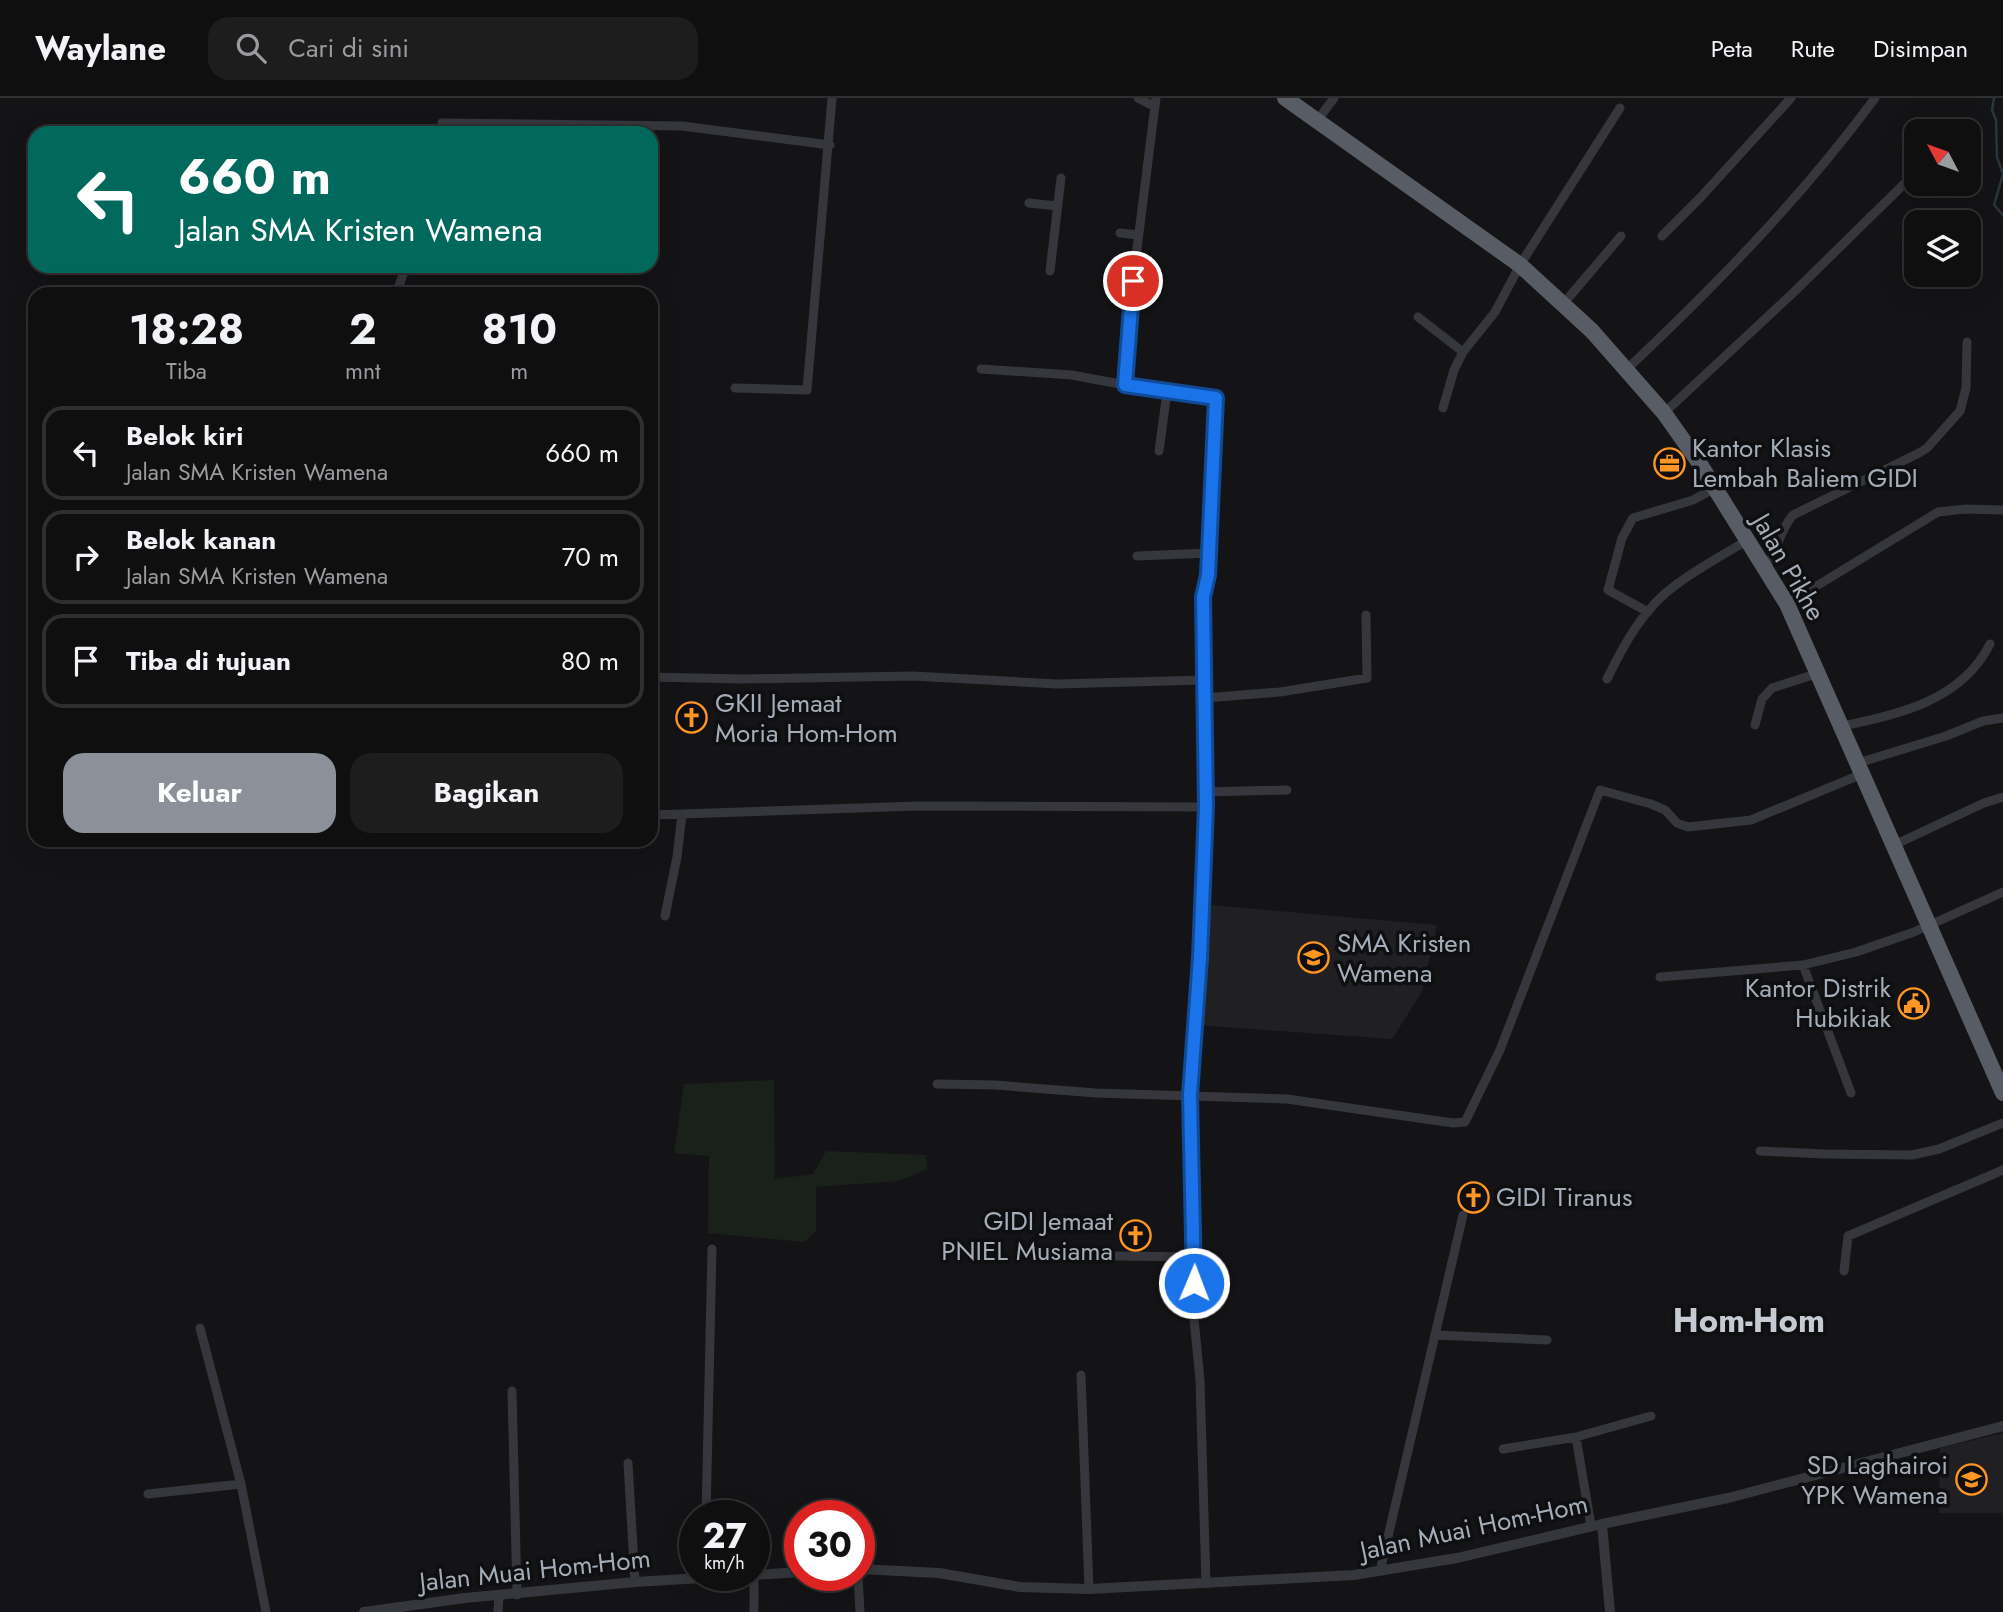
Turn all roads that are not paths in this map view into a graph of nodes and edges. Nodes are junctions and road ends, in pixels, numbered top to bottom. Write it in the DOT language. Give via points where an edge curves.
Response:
graph roads {
  1 [pos="832,98"];
  2 [pos="1138,98"];
  3 [pos="1285,98"];
  4 [pos="1334,98"];
  5 [pos="1791,98"];
  6 [pos="1875,98"];
  7 [pos="1155,102"];
  8 [pos="1620,108"];
  9 [pos="1317,121"];
  10 [pos="442,126"];
  11 [pos="830,145"];
  12 [pos="1061,178"];
  13 [pos="1904,184"];
  14 [pos="1029,203"];
  15 [pos="1057,206"];
  16 [pos="1120,233"];
  17 [pos="1138,235"];
  18 [pos="1620,236"];
  19 [pos="1662,236"];
  20 [pos="1520,265"];
  21 [pos="1050,271"];
  22 [pos="1564,303"];
  23 [pos="1418,317"];
  24 [pos="1967,342"];
  25 [pos="1463,352"];
  26 [pos="981,369"];
  27 [pos="1627,369"];
  28 [pos="1125,385"];
  29 [pos="735,388"];
  30 [pos="1167,392"];
  31 [pos="1443,408"];
  32 [pos="1664,413"];
  33 [pos="1159,451"];
  34 [pos="1715,488"];
  35 [pos="2003,510"];
  36 [pos="1746,541"];
  37 [pos="1210,553"];
  38 [pos="1137,555"];
  39 [pos="1765,569"];
  40 [pos="1787,604"];
  41 [pos="1648,612"];
  42 [pos="1366,615"];
  43 [pos="1990,644"];
  44 [pos="1818,673"];
  45 [pos="658,677"];
  46 [pos="1607,679"];
  47 [pos="1204,680"];
  48 [pos="1204,698"];
  49 [pos="2003,718"];
  50 [pos="1755,725"];
  51 [pos="1842,726"];
  52 [pos="1860,768"];
  53 [pos="1286,790"];
  54 [pos="1205,792"];
  55 [pos="2003,797"];
  56 [pos="1206,807"];
  57 [pos="681,814"];
  58 [pos="658,815"];
  59 [pos="1894,845"];
  60 [pos="2003,892"];
  61 [pos="665,916"];
  62 [pos="1931,925"];
  63 [pos="1803,965"];
  64 [pos="1660,977"];
  65 [pos="937,1084"];
  66 [pos="1851,1093"];
  67 [pos="2003,1093"];
  68 [pos="1190,1095"];
  69 [pos="2003,1123"];
  70 [pos="1760,1151"];
  71 [pos="2003,1170"];
  72 [pos="1463,1215"];
  73 [pos="712,1249"];
  74 [pos="1040,1255"];
  75 [pos="1195,1257"];
  76 [pos="1844,1270"];
  77 [pos="200,1328"];
  78 [pos="1435,1335"];
  79 [pos="1547,1340"];
  80 [pos="1081,1376"];
  81 [pos="512,1391"];
  82 [pos="1651,1416"];
  83 [pos="2003,1426"];
  84 [pos="1576,1437"];
  85 [pos="1503,1448"];
  86 [pos="628,1463"];
  87 [pos="241,1484"];
  88 [pos="148,1494"];
  89 [pos="706,1500"];
  90 [pos="1596,1525"];
  91 [pos="875,1570"];
  92 [pos="1380,1572"];
  93 [pos="679,1579"];
  94 [pos="635,1582"];
  95 [pos="1206,1583"];
  96 [pos="1089,1589"];
  97 [pos="753,1591"];
  98 [pos="859,1591"];
  99 [pos="517,1595"];
  100 [pos="499,1596"];
  101 [pos="266,1612"];
  102 [pos="364,1612"];
  103 [pos="498,1612"];
  104 [pos="754,1612"];
  105 [pos="860,1612"];
  106 [pos="1610,1612"];
  1 -- 11 [label="street"];
  2 -- 7 [label="street"];
  3 -- 9 [label="highway, Jalan Pikhe"];
  4 -- 9 [label="street"];
  5 -- 19 [label="street"];
  6 -- 27 [label="street" via="1830,159 1746,251"];
  7 -- 17 [label="street"];
  8 -- 20 [label="street"];
  9 -- 20 [label="highway, Jalan Pikhe"];
  10 -- 11 [label="street" via="682,126"];
  11 -- 29 [label="street" via="807,390"];
  12 -- 15 [label="street"];
  13 -- 32 [label="street"];
  14 -- 15 [label="street"];
  15 -- 21 [label="street"];
  16 -- 17 [label="street"];
  17 -- 28 [label="street"];
  18 -- 22 [label="street"];
  20 -- 22 [label="highway, Jalan Pikhe"];
  20 -- 25 [label="street" via="1494,312"];
  22 -- 27 [label="highway, Jalan Pikhe"];
  23 -- 25 [label="street"];
  24 -- 39 [label="street" via="1966,388 1960,411 1919,453 1793,515"];
  25 -- 31 [label="street"];
  26 -- 28 [label="street" via="1072,375"];
  27 -- 32 [label="highway, Jalan Pikhe"];
  28 -- 30 [label="street"];
  30 -- 33 [label="street"];
  30 -- 37 [label="street" via="1216,398"];
  32 -- 34 [label="highway, Jalan Pikhe"];
  34 -- 36 [label="highway, Jalan Pikhe"];
  34 -- 41 [label="street" via="1633,519 1622,538 1608,590"];
  35 -- 40 [label="street" via="1938,512"];
  36 -- 39 [label="highway, Jalan Pikhe"];
  36 -- 41 [label="street" via="1675,585"];
  37 -- 38 [label="street"];
  37 -- 47 [label="street" via="1203,597"];
  39 -- 40 [label="highway, Jalan Pikhe"];
  40 -- 44 [label="highway, Jalan Pikhe"];
  41 -- 46 [label="street" via="1624,644"];
  42 -- 48 [label="street" via="1367,678"];
  43 -- 51 [label="street" via="1971,673 1919,707"];
  44 -- 50 [label="street" via="1772,688 1762,699"];
  44 -- 51 [label="highway, Jalan Pikhe"];
  45 -- 47 [label="street" via="913,676 1057,684"];
  47 -- 48 [label="street"];
  48 -- 54 [label="street"];
  49 -- 52 [label="street"];
  51 -- 52 [label="highway, Jalan Pikhe"];
  52 -- 59 [label="highway, Jalan Pikhe"];
  52 -- 68 [label="street" via="1751,820 1688,827 1651,804 1600,790 1500,1050 1465,1122 1287,1099"];
  53 -- 54 [label="street"];
  54 -- 56 [label="street"];
  55 -- 59 [label="street"];
  56 -- 57 [label="street" via="917,806"];
  56 -- 68 [label="street"];
  57 -- 58 [label="street"];
  57 -- 61 [label="street"];
  59 -- 62 [label="highway, Jalan Pikhe"];
  60 -- 62 [label="street"];
  62 -- 63 [label="street"];
  62 -- 67 [label="highway, Jalan Pikhe"];
  63 -- 64 [label="street"];
  63 -- 66 [label="street"];
  65 -- 68 [label="street"];
  68 -- 75 [label="street"];
  69 -- 70 [label="street" via="1912,1155"];
  71 -- 76 [label="street" via="1848,1236"];
  72 -- 78 [label="street"];
  73 -- 89 [label="street"];
  74 -- 75 [label="street"];
  75 -- 95 [label="street"];
  77 -- 87 [label="street"];
  78 -- 79 [label="street"];
  78 -- 92 [label="street"];
  80 -- 96 [label="street"];
  81 -- 99 [label="street"];
  82 -- 84 [label="street"];
  83 -- 90 [label="street, Jalan Muai Hom-Hom" via="1728,1499"];
  84 -- 85 [label="street"];
  84 -- 90 [label="street"];
  86 -- 94 [label="street"];
  87 -- 88 [label="street"];
  87 -- 101 [label="street"];
  90 -- 92 [label="street, Jalan Muai Hom-Hom"];
  90 -- 106 [label="street"];
  91 -- 96 [label="street, Jalan Muai Hom-Hom" via="939,1573 1020,1587"];
  92 -- 95 [label="street, Jalan Muai Hom-Hom"];
  93 -- 94 [label="street, Jalan Muai Hom-Hom"];
  94 -- 99 [label="street, Jalan Muai Hom-Hom"];
  95 -- 96 [label="street, Jalan Muai Hom-Hom"];
  97 -- 104 [label="street"];
  98 -- 105 [label="street"];
  99 -- 100 [label="street, Jalan Muai Hom-Hom"];
  100 -- 102 [label="street, Jalan Muai Hom-Hom"];
  100 -- 103 [label="street"];
}
